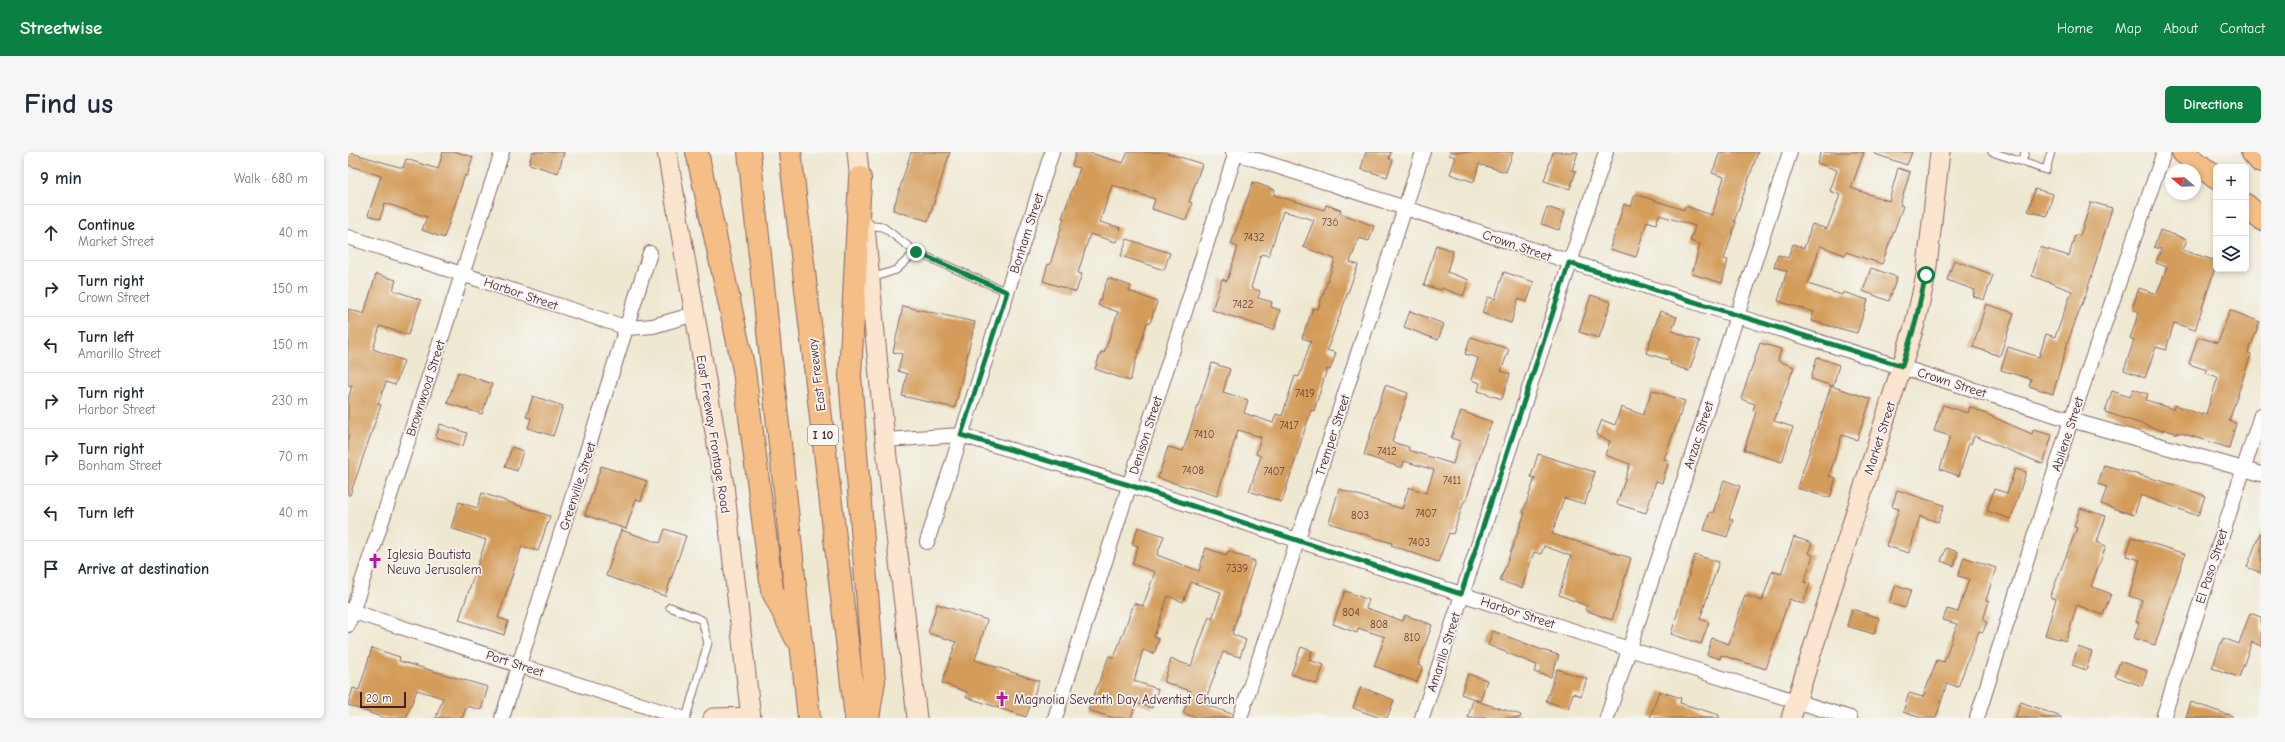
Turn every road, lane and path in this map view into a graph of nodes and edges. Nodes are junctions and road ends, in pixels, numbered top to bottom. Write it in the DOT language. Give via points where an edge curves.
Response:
graph roads {
  1 [pos="502,152"];
  2 [pos="667,152"];
  3 [pos="697,152"];
  4 [pos="749,152"];
  5 [pos="790,152"];
  6 [pos="857,152"];
  7 [pos="1052,152"];
  8 [pos="1235,152"];
  9 [pos="1423,152"];
  10 [pos="1606,152"];
  11 [pos="1790,152"];
  12 [pos="1940,152"];
  13 [pos="1995,152"];
  14 [pos="2025,152"];
  15 [pos="2051,152"];
  16 [pos="2164,152"];
  17 [pos="2183,152"];
  18 [pos="2252,152"];
  19 [pos="2022,162"];
  20 [pos="2261,162"];
  21 [pos="2213,176"];
  22 [pos="860,178"];
  23 [pos="1405,208"];
  24 [pos="2249,208"];
  25 [pos="2261,219"];
  26 [pos="865,225"];
  27 [pos="348,237"];
  28 [pos="916,252"];
  29 [pos="650,253"];
  30 [pos="1569,263"];
  31 [pos="462,273"];
  32 [pos="869,278"];
  33 [pos="1007,292"];
  34 [pos="695,314"];
  35 [pos="1737,316"];
  36 [pos="628,328"];
  37 [pos="1902,366"];
  38 [pos="2261,415"];
  39 [pos="2071,420"];
  40 [pos="961,435"];
  41 [pos="885,440"];
  42 [pos="2242,468"];
  43 [pos="2261,474"];
  44 [pos="1129,485"];
  45 [pos="1298,541"];
  46 [pos="927,542"];
  47 [pos="1461,594"];
  48 [pos="670,608"];
  49 [pos="349,615"];
  50 [pos="1629,650"];
  51 [pos="803,652"];
  52 [pos="520,665"];
  53 [pos="1794,709"];
  54 [pos="751,717"];
  55 [pos="502,718"];
  56 [pos="682,718"];
  57 [pos="686,718"];
  58 [pos="713,718"];
  59 [pos="809,718"];
  60 [pos="856,718"];
  61 [pos="868,718"];
  62 [pos="917,718"];
  63 [pos="1055,718"];
  64 [pos="1240,718"];
  65 [pos="1422,718"];
  66 [pos="1607,718"];
  67 [pos="1850,718"];
  68 [pos="1977,718"];
  69 [pos="2163,718"];
  1 -- 31 [label="street, Brownwood Street"];
  2 -- 34 [label="main road, East Freeway Frontage Road"];
  3 -- 51 [label="main road" via="744,370 772,590"];
  4 -- 51 [label="main road"];
  5 -- 60 [label="main road, East Freeway / I 10"];
  6 -- 22 [label="main road"];
  7 -- 33 [label="street, Bonham Street"];
  8 -- 23 [label="street, Crown Street"];
  8 -- 44 [label="street, Denison Street"];
  9 -- 23 [label="street, Tremper Street"];
  10 -- 30 [label="street, Amarillo Street"];
  11 -- 35 [label="street, Anzac Street"];
  12 -- 37 [label="main road, Market Street" via="1926,275"];
  13 -- 19 [label="lane"];
  14 -- 19 [label="lane"];
  15 -- 19 [label="lane" via="2046,170"];
  16 -- 39 [label="street, Abilene Street"];
  17 -- 21 [label="main road"];
  18 -- 20 [label="main road"];
  22 -- 26 [label="main road"];
  22 -- 61 [label="main road" via="850,376 874,681"];
  23 -- 30 [label="street, Crown Street"];
  23 -- 45 [label="street, Tremper Street"];
  24 -- 25 [label="main road"];
  26 -- 28 [label="lane" via="883,227"];
  26 -- 32 [label="main road"];
  27 -- 31 [label="street, Harbor Street"];
  28 -- 32 [label="lane" via="896,270"];
  28 -- 33 [label="lane"];
  29 -- 36 [label="street, Greenville Street"];
  30 -- 35 [label="street, Crown Street"];
  30 -- 47 [label="street, Amarillo Street"];
  31 -- 36 [label="street, Harbor Street"];
  31 -- 49 [label="street, Brownwood Street"];
  32 -- 41 [label="main road"];
  33 -- 40 [label="street, Bonham Street"];
  34 -- 36 [label="street, Harbor Street" via="653,326"];
  34 -- 54 [label="main road, East Freeway Frontage Road" via="724,485"];
  35 -- 37 [label="street, Crown Street"];
  35 -- 50 [label="street, Anzac Street"];
  36 -- 52 [label="street, Greenville Street"];
  37 -- 39 [label="street, Crown Street"];
  37 -- 53 [label="main road, Market Street"];
  38 -- 42 [label="street, El Paso Street"];
  39 -- 42 [label="street, Crown Street"];
  39 -- 68 [label="street, Abilene Street"];
  40 -- 41 [label="street, Harbor Street"];
  40 -- 44 [label="street, Harbor Street"];
  40 -- 46 [label="street, Bonham Street"];
  41 -- 62 [label="main road"];
  42 -- 43 [label="street, Crown Street"];
  42 -- 69 [label="street, El Paso Street"];
  44 -- 45 [label="street, Harbor Street"];
  44 -- 63 [label="street, Denison Street"];
  45 -- 47 [label="street, Harbor Street"];
  45 -- 64 [label="street, Tremper Street"];
  47 -- 50 [label="street, Harbor Street"];
  47 -- 65 [label="street, Amarillo Street"];
  48 -- 57 [label="lane" via="702,620 708,643"];
  49 -- 52 [label="street, Port Street"];
  50 -- 53 [label="street, Harbor Street"];
  50 -- 66 [label="street, Anzac Street"];
  51 -- 59 [label="main road"];
  52 -- 55 [label="street, Greenville Street"];
  52 -- 56 [label="street, Port Street"];
  53 -- 67 [label="street, Harbor Street"];
  54 -- 58 [label="main road"];
}
